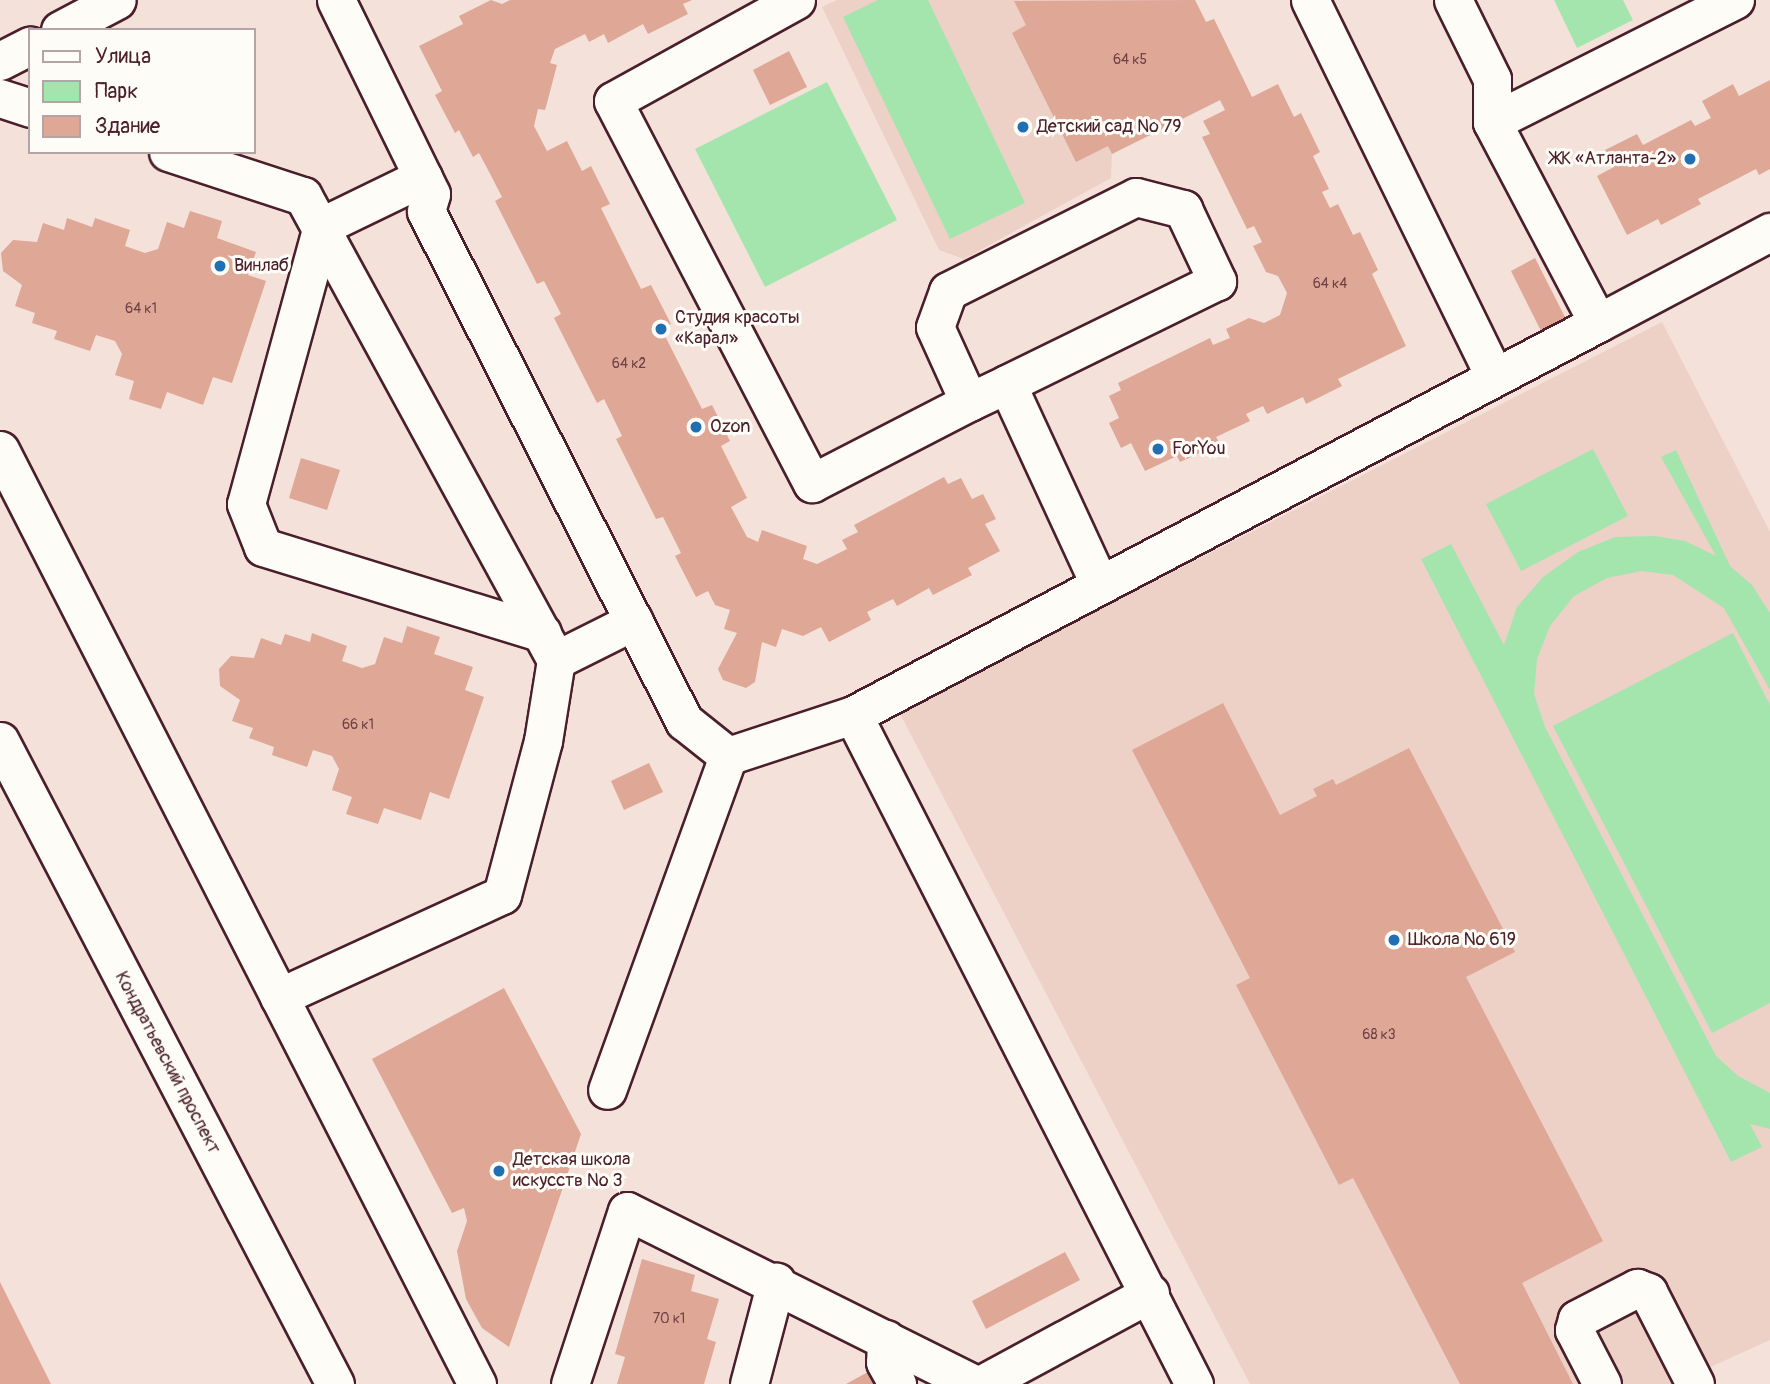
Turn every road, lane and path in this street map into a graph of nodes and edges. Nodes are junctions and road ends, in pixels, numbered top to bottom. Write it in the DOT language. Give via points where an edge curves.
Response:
graph roads {
  1 [pos="796,0"];
  2 [pos="1310,0"];
  3 [pos="1452,0"];
  4 [pos="1735,0"];
  5 [pos="338,1"];
  6 [pos="28,47"];
  7 [pos="0,61"];
  8 [pos="0,98"];
  9 [pos="28,107"];
  10 [pos="1492,122"];
  11 [pos="174,154"];
  12 [pos="423,177"];
  13 [pos="322,226"];
  14 [pos="1767,242"];
  15 [pos="1598,323"];
  16 [pos="1495,377"];
  17 [pos="1006,384"];
  18 [pos="969,402"];
  19 [pos="0,450"];
  20 [pos="1100,585"];
  21 [pos="634,621"];
  22 [pos="549,647"];
  23 [pos="853,715"];
  24 [pos="0,741"];
  25 [pos="728,757"];
  26 [pos="279,997"];
  27 [pos="607,1090"];
  28 [pos="776,1282"];
  29 [pos="1150,1293"];
  30 [pos="886,1339"];
  31 [pos="335,1384"];
  32 [pos="477,1384"];
  33 [pos="570,1384"];
  34 [pos="749,1384"];
  35 [pos="897,1384"];
  36 [pos="974,1384"];
  37 [pos="982,1384"];
  38 [pos="1195,1384"];
  39 [pos="1602,1384"];
  40 [pos="1695,1384"];
  1 -- 18 [label="street" via="614,101 812,483"];
  2 -- 16 [label="street"];
  3 -- 10 [label="street" via="1492,79"];
  4 -- 10 [label="street"];
  5 -- 12 [label="street"];
  6 -- 7 [label="street"];
  8 -- 9 [label="street"];
  10 -- 15 [label="street"];
  11 -- 13 [label="street" via="303,196"];
  12 -- 13 [label="street"];
  12 -- 21 [label="street" via="431,194 426,211"];
  13 -- 22 [label="street"];
  13 -- 22 [label="street" via="246,505 263,547"];
  14 -- 15 [label="street"];
  15 -- 16 [label="street"];
  16 -- 20 [label="street"];
  17 -- 18 [label="street"];
  17 -- 18 [label="street" via="1217,281 1183,209 1136,197 948,291 935,327"];
  17 -- 20 [label="street"];
  19 -- 26 [label="street"];
  20 -- 23 [label="street"];
  21 -- 22 [label="street"];
  21 -- 25 [label="street" via="684,722"];
  22 -- 26 [label="street" via="542,741 502,895"];
  23 -- 25 [label="street"];
  23 -- 29 [label="street"];
  24 -- 31 [label="street, Кондратьевский проспект"];
  25 -- 27 [label="street"];
  26 -- 32 [label="street"];
  28 -- 30 [label="street"];
  28 -- 33 [label="street" via="627,1211"];
  28 -- 34 [label="street"];
  29 -- 37 [label="street"];
  29 -- 38 [label="street"];
  30 -- 35 [label="street" via="885,1362"];
  30 -- 36 [label="street"];
  39 -- 40 [label="street" via="1574,1330 1577,1319 1637,1288 1648,1292"];
}
